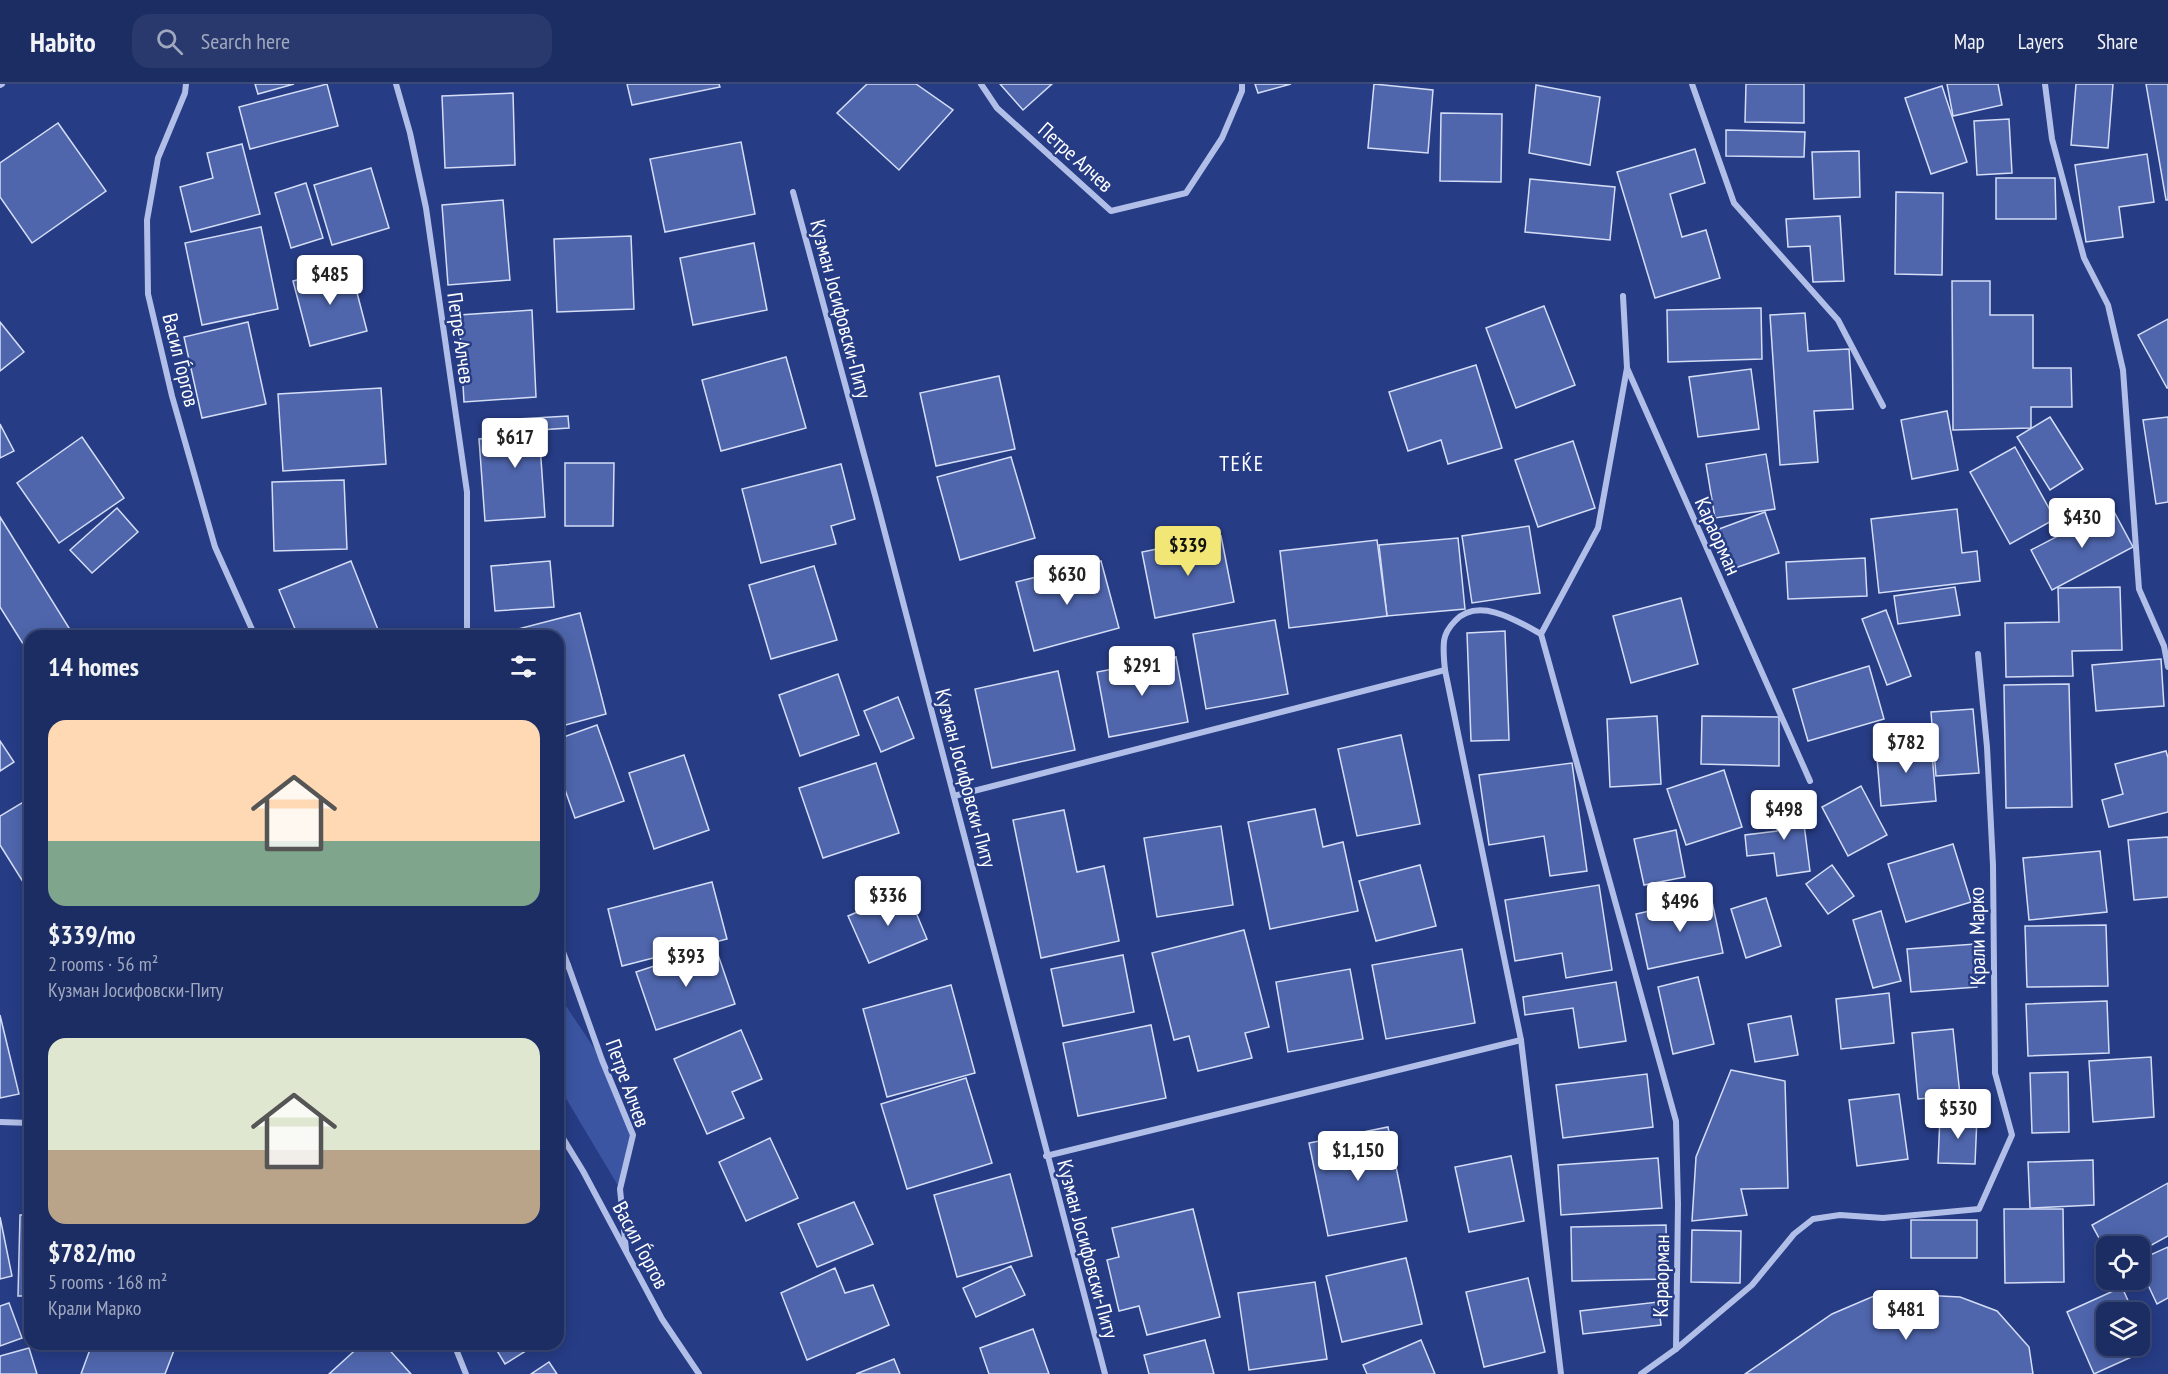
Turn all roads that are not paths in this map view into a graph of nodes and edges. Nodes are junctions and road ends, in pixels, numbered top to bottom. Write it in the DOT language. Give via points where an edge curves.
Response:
graph roads {
  1 [pos="186,84"];
  2 [pos="396,84"];
  3 [pos="981,84"];
  4 [pos="1242,84"];
  5 [pos="1692,84"];
  6 [pos="2044,84"];
  7 [pos="793,192"];
  8 [pos="1623,296"];
  9 [pos="1627,368"];
  10 [pos="1883,406"];
  11 [pos="252,630"];
  12 [pos="467,630"];
  13 [pos="1541,634"];
  14 [pos="1978,654"];
  15 [pos="2168,666"];
  16 [pos="1444,670"];
  17 [pos="1810,781"];
  18 [pos="954,796"];
  19 [pos="564,955"];
  20 [pos="568,965"];
  21 [pos="564,967"];
  22 [pos="1521,1040"];
  23 [pos="0,1122"];
  24 [pos="24,1123"];
  25 [pos="564,1141"];
  26 [pos="1046,1156"];
  27 [pos="626,1250"];
  28 [pos="1676,1349"];
  29 [pos="456,1350"];
  30 [pos="466,1374"];
  31 [pos="699,1374"];
  32 [pos="1105,1374"];
  33 [pos="1561,1374"];
  34 [pos="1641,1374"];
  1 -- 11 [label="street, Васил Ѓоргов" via="158,158 147,220 148,294 215,547"];
  2 -- 12 [label="street, Петре Алчев" via="426,208 467,492"];
  3 -- 4 [label="street, Петре Алчев" via="998,108 1111,211 1186,193 1222,138"];
  5 -- 10 [label="street" via="1734,202 1838,320"];
  6 -- 15 [label="street" via="2052,139 2084,258 2108,305 2123,370 2139,589 2164,646"];
  7 -- 18 [label="street, Кузман Јосифовски-Питу"];
  8 -- 9 [label="street, Караорман"];
  9 -- 13 [label="street" via="1598,528"];
  9 -- 17 [label="street, Караорман"];
  13 -- 16 [label="street" via="1494,612 1475,610 1460,615 1444,639"];
  13 -- 28 [label="street, Караорман" via="1676,1121"];
  14 -- 28 [label="street, Крали Марко" via="1993,865 1995,1073 2013,1135 1979,1209 1883,1218 1840,1215 1813,1219 1794,1234 1752,1284"];
  16 -- 18 [label="street"];
  16 -- 22 [label="street"];
  18 -- 26 [label="street, Кузман Јосифовски-Питу"];
  19 -- 20 [label="street, Петре Алчев"];
  20 -- 21 [label="street"];
  20 -- 27 [label="street, Петре Алчев" via="633,1135 620,1189"];
  22 -- 26 [label="street"];
  22 -- 33 [label="street"];
  23 -- 24 [label="street"];
  25 -- 27 [label="street, Васил Ѓоргов"];
  26 -- 32 [label="street, Кузман Јосифовски-Питу"];
  27 -- 31 [label="street, Васил Ѓоргов" via="662,1319"];
  28 -- 34 [label="street"];
  29 -- 30 [label="street"];
}
